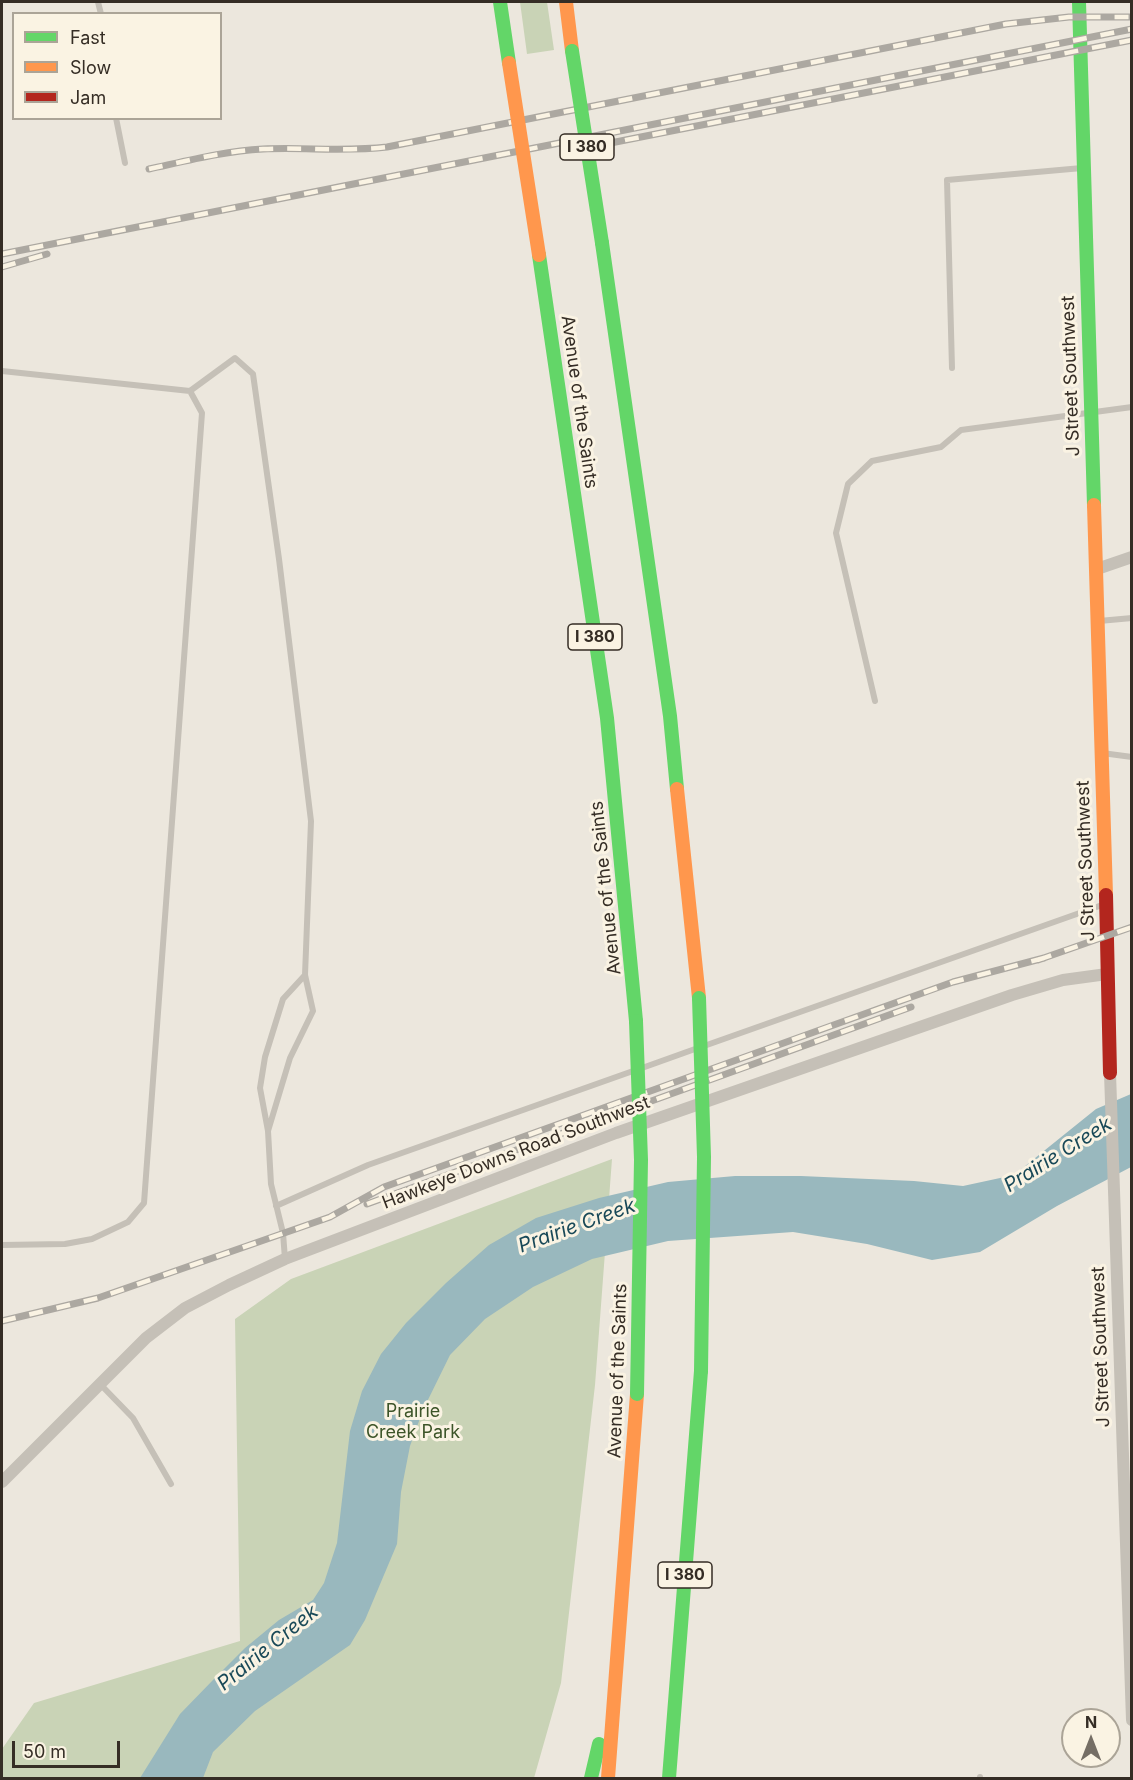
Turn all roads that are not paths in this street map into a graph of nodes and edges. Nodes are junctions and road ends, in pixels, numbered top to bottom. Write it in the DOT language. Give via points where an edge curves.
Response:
graph roads {
  1 [pos="500,2"];
  2 [pos="567,2"];
  3 [pos="1079,2"];
  4 [pos="116,120"];
  5 [pos="125,163"];
  6 [pos="1083,168"];
  7 [pos="952,368"];
  8 [pos="2,371"];
  9 [pos="190,391"];
  10 [pos="1131,407"];
  11 [pos="1091,412"];
  12 [pos="1131,556"];
  13 [pos="1097,569"];
  14 [pos="1131,618"];
  15 [pos="1098,621"];
  16 [pos="875,701"];
  17 [pos="1101,753"];
  18 [pos="1131,757"];
  19 [pos="1106,904"];
  20 [pos="1107,974"];
  21 [pos="305,975"];
  22 [pos="1110,1073"];
  23 [pos="268,1131"];
  24 [pos="276,1206"];
  25 [pos="2,1245"];
  26 [pos="285,1259"];
  27 [pos="100,1384"];
  28 [pos="2,1482"];
  29 [pos="171,1484"];
  30 [pos="614,1682"];
  31 [pos="1131,1720"];
  32 [pos="591,1779"];
  33 [pos="608,1779"];
  34 [pos="669,1779"];
  1 -- 30 [label="main road, Avenue of the Saints / I 380, bridge" via="607,718 636,1022 641,1160 637,1394"];
  2 -- 34 [label="main road, I 380, bridge" via="670,716 699,998 704,1157 701,1371"];
  3 -- 6 [label="main road, J Street Southwest"];
  4 -- 5 [label="lane"];
  6 -- 7 [label="lane" via="947,180"];
  6 -- 11 [label="main road, J Street Southwest"];
  8 -- 9 [label="lane"];
  9 -- 21 [label="lane" via="235,358 253,374 311,821"];
  9 -- 25 [label="lane" via="202,413 144,1203 128,1222 92,1239 65,1244"];
  10 -- 11 [label="lane"];
  11 -- 13 [label="main road, J Street Southwest"];
  11 -- 16 [label="lane" via="961,430 940,447 872,460 848,484 836,533"];
  12 -- 13 [label="street"];
  13 -- 15 [label="main road, J Street Southwest"];
  14 -- 15 [label="lane"];
  15 -- 17 [label="main road, J Street Southwest"];
  17 -- 18 [label="lane"];
  17 -- 19 [label="main road, J Street Southwest"];
  19 -- 20 [label="main road, J Street Southwest"];
  19 -- 24 [label="lane" via="368,1165"];
  20 -- 22 [label="main road, J Street Southwest"];
  20 -- 26 [label="street, Hawkeye Downs Road Southwest" via="1063,980 1012,995 616,1133"];
  21 -- 23 [label="lane" via="313,1011 281,1082"];
  21 -- 23 [label="lane" via="284,999 264,1064 260,1088"];
  22 -- 31 [label="street, J Street Southwest"];
  23 -- 24 [label="lane"];
  24 -- 26 [label="lane"];
  26 -- 27 [label="street, Hawkeye Downs Road Southwest" via="185,1308 146,1338"];
  27 -- 28 [label="street, Hawkeye Downs Road Southwest"];
  27 -- 29 [label="lane" via="133,1418"];
  30 -- 32 [label="main road"];
  30 -- 33 [label="main road, Avenue of the Saints / I 380"];
}
